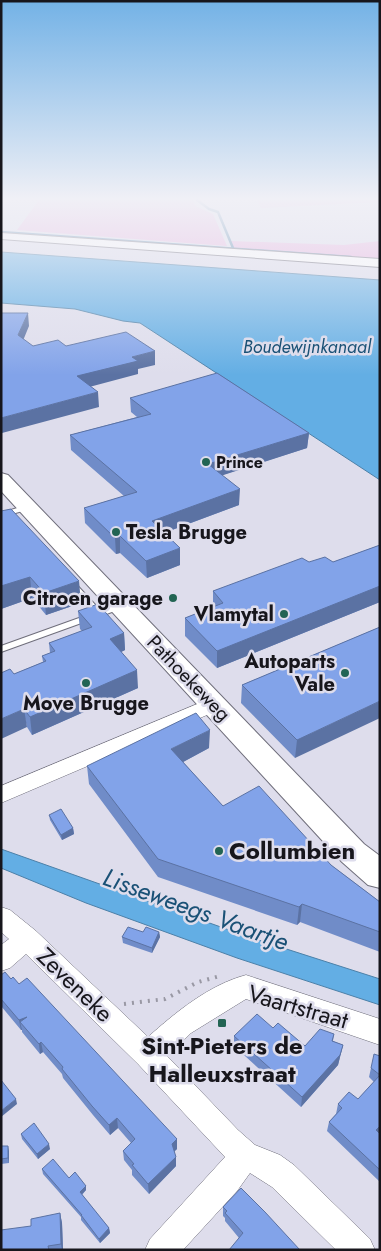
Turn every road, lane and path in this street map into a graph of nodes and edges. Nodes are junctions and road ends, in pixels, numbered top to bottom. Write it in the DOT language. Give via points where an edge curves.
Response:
graph roads {
  1 [pos="315,258"];
  2 [pos="380,263"];
  3 [pos="1,479"];
  4 [pos="1,514"];
  5 [pos="19,514"];
  6 [pos="1,519"];
  7 [pos="67,580"];
  8 [pos="109,610"];
  9 [pos="1,649"];
  10 [pos="214,704"];
  11 [pos="1,795"];
  12 [pos="380,874"];
  13 [pos="1,916"];
  14 [pos="27,939"];
  15 [pos="1,960"];
  16 [pos="380,1032"];
  17 [pos="148,1055"];
  18 [pos="245,1155"];
  19 [pos="161,1250"];
  20 [pos="358,1250"];
  1 -- 2 [label="street"];
  3 -- 5 [label="main road, Pathoekeweg"];
  4 -- 5 [label="lane"];
  5 -- 6 [label="lane"];
  5 -- 8 [label="main road, Pathoekeweg"];
  7 -- 8 [label="lane"];
  8 -- 9 [label="lane"];
  8 -- 10 [label="main road, Pathoekeweg"];
  10 -- 11 [label="street"];
  10 -- 12 [label="main road, Pathoekeweg" via="353,853"];
  13 -- 14 [label="street, Zeveneke"];
  14 -- 15 [label="street"];
  14 -- 17 [label="street, Zeveneke"];
  16 -- 17 [label="street, Vaartstraat" via="246,987 234,990 182,1024"];
  17 -- 18 [label="street, Zeveneke"];
  18 -- 19 [label="street"];
  18 -- 20 [label="street" via="283,1176"];
}
